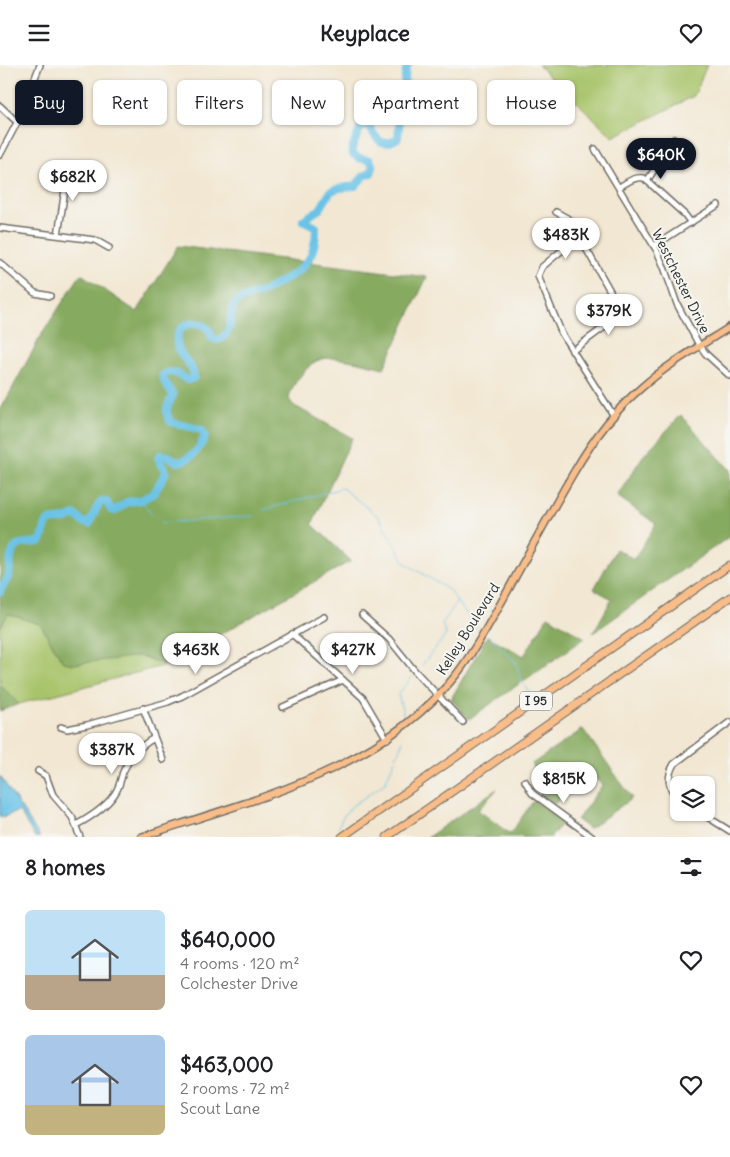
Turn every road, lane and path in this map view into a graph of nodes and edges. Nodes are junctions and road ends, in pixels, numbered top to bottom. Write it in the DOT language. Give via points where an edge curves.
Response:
graph roads {
  1 [pos="40,65"];
  2 [pos="34,80"];
  3 [pos="0,106"];
  4 [pos="15,121"];
  5 [pos="16,125"];
  6 [pos="674,139"];
  7 [pos="596,149"];
  8 [pos="0,155"];
  9 [pos="62,173"];
  10 [pos="647,181"];
  11 [pos="619,187"];
  12 [pos="718,205"];
  13 [pos="556,213"];
  14 [pos="691,223"];
  15 [pos="0,228"];
  16 [pos="58,235"];
  17 [pos="579,236"];
  18 [pos="654,246"];
  19 [pos="109,248"];
  20 [pos="0,263"];
  21 [pos="50,296"];
  22 [pos="730,327"];
  23 [pos="700,346"];
  24 [pos="572,351"];
  25 [pos="730,376"];
  26 [pos="614,416"];
  27 [pos="730,565"];
  28 [pos="730,597"];
  29 [pos="362,615"];
  30 [pos="324,617"];
  31 [pos="292,634"];
  32 [pos="344,680"];
  33 [pos="439,695"];
  34 [pos="283,707"];
  35 [pos="143,709"];
  36 [pos="463,722"];
  37 [pos="730,722"];
  38 [pos="61,727"];
  39 [pos="154,738"];
  40 [pos="387,739"];
  41 [pos="163,760"];
  42 [pos="38,771"];
  43 [pos="525,781"];
  44 [pos="670,788"];
  45 [pos="714,821"];
  46 [pos="76,825"];
  47 [pos="730,831"];
  48 [pos="80,837"];
  49 [pos="141,837"];
  50 [pos="342,837"];
  51 [pos="387,837"];
  52 [pos="592,837"];
  1 -- 2 [label="street"];
  3 -- 4 [label="street"];
  5 -- 8 [label="street"];
  6 -- 10 [label="street"];
  7 -- 11 [label="street, Westchester Drive"];
  9 -- 16 [label="street" via="66,183"];
  10 -- 11 [label="street" via="639,177"];
  10 -- 14 [label="street"];
  11 -- 18 [label="street, Westchester Drive"];
  12 -- 14 [label="street"];
  13 -- 17 [label="street" via="567,218"];
  14 -- 18 [label="street"];
  15 -- 16 [label="street"];
  16 -- 19 [label="street" via="98,241"];
  17 -- 24 [label="street" via="539,272 556,320"];
  17 -- 24 [label="street" via="622,311"];
  18 -- 23 [label="street, Westchester Drive" via="677,304"];
  20 -- 21 [label="street" via="35,293"];
  22 -- 23 [label="main road, Kelley Boulevard"];
  23 -- 25 [label="street, Westchester Drive"];
  23 -- 26 [label="main road, Kelley Boulevard" via="639,389"];
  24 -- 26 [label="street"];
  26 -- 33 [label="main road, Kelley Boulevard" via="583,457 470,655"];
  27 -- 50 [label="highway, I 95"];
  28 -- 51 [label="highway, I 95"];
  29 -- 33 [label="street"];
  30 -- 31 [label="street"];
  31 -- 32 [label="street"];
  31 -- 35 [label="street" via="182,696"];
  32 -- 34 [label="street"];
  32 -- 40 [label="street" via="367,704"];
  33 -- 36 [label="street"];
  33 -- 40 [label="main road, Kelley Boulevard" via="417,717"];
  35 -- 38 [label="street" via="67,729"];
  35 -- 39 [label="street"];
  37 -- 44 [label="street" via="674,764 670,770"];
  39 -- 41 [label="street"];
  39 -- 46 [label="street" via="131,755 110,801"];
  40 -- 49 [label="main road, Kelley Boulevard" via="310,779"];
  42 -- 46 [label="street" via="46,776 53,795"];
  43 -- 52 [label="street" via="532,793"];
  45 -- 47 [label="street"];
  46 -- 48 [label="street"];
}
